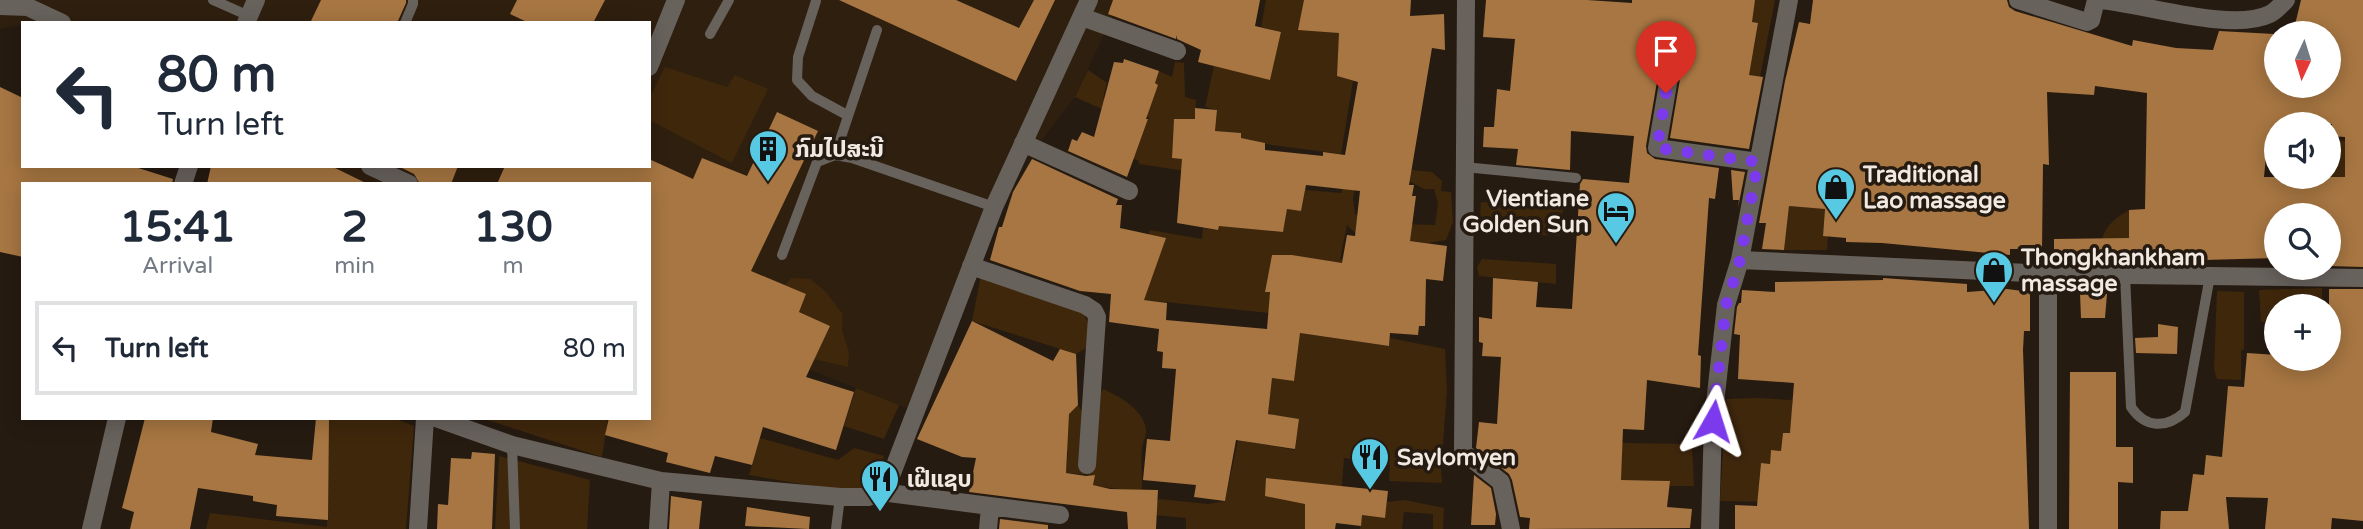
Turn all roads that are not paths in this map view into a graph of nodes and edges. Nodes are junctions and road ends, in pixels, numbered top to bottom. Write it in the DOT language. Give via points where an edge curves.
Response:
graph roads {
  1 [pos="213,0"];
  2 [pos="412,0"];
  3 [pos="676,0"];
  4 [pos="729,0"];
  5 [pos="1089,0"];
  6 [pos="1466,0"];
  7 [pos="1789,0"];
  8 [pos="2018,0"];
  9 [pos="2286,0"];
  10 [pos="816,1"];
  11 [pos="0,6"];
  12 [pos="250,13"];
  13 [pos="1082,17"];
  14 [pos="58,21"];
  15 [pos="406,21"];
  16 [pos="877,30"];
  17 [pos="710,34"];
  18 [pos="1177,51"];
  19 [pos="651,62"];
  20 [pos="1671,66"];
  21 [pos="848,114"];
  22 [pos="1023,143"];
  23 [pos="835,155"];
  24 [pos="1758,162"];
  25 [pos="1464,167"];
  26 [pos="374,168"];
  27 [pos="1576,178"];
  28 [pos="405,182"];
  29 [pos="1129,191"];
  30 [pos="994,207"];
  31 [pos="782,255"];
  32 [pos="1740,260"];
  33 [pos="971,266"];
  34 [pos="2048,274"];
  35 [pos="2125,275"];
  36 [pos="2210,276"];
  37 [pos="2363,278"];
  38 [pos="117,420"];
  39 [pos="425,420"];
  40 [pos="442,420"];
  41 [pos="512,445"];
  42 [pos="1087,465"];
  43 [pos="661,481"];
  44 [pos="881,492"];
  45 [pos="840,497"];
  46 [pos="990,507"];
  47 [pos="1060,515"];
  48 [pos="91,529"];
  49 [pos="418,529"];
  50 [pos="515,529"];
  51 [pos="657,529"];
  52 [pos="836,529"];
  53 [pos="988,529"];
  54 [pos="1511,529"];
  55 [pos="1710,529"];
  56 [pos="2048,529"];
  1 -- 12 [label="lane"];
  2 -- 15 [label="lane"];
  3 -- 19 [label="street"];
  4 -- 17 [label="lane"];
  5 -- 13 [label="street"];
  6 -- 25 [label="street"];
  7 -- 24 [label="street"];
  8 -- 9 [label="street" via="2087,22 2099,0 2158,12 2240,20 2270,14"];
  10 -- 21 [label="lane" via="798,57 797,80 812,96"];
  11 -- 14 [label="street" via="28,7"];
  13 -- 18 [label="street"];
  13 -- 22 [label="street"];
  16 -- 21 [label="lane"];
  20 -- 24 [label="street" via="1657,148"];
  21 -- 23 [label="lane"];
  22 -- 29 [label="street"];
  22 -- 30 [label="street"];
  23 -- 30 [label="lane"];
  23 -- 31 [label="lane" via="817,162"];
  24 -- 32 [label="street"];
  25 -- 27 [label="lane"];
  25 -- 54 [label="street" via="1463,453 1501,482"];
  26 -- 28 [label="street"];
  30 -- 33 [label="street"];
  32 -- 34 [label="street"];
  32 -- 55 [label="street" via="1726,305 1713,421"];
  33 -- 42 [label="street" via="1094,311"];
  33 -- 44 [label="street"];
  34 -- 35 [label="street"];
  34 -- 56 [label="street"];
  35 -- 36 [label="street"];
  35 -- 36 [label="lane" via="2131,407 2146,422 2164,425 2185,412"];
  36 -- 37 [label="street"];
  38 -- 48 [label="street"];
  39 -- 49 [label="street"];
  40 -- 41 [label="street"];
  41 -- 43 [label="street"];
  41 -- 50 [label="lane"];
  43 -- 45 [label="street"];
  43 -- 51 [label="street"];
  44 -- 45 [label="street"];
  44 -- 46 [label="street"];
  45 -- 52 [label="lane"];
  46 -- 47 [label="street"];
  46 -- 53 [label="street"];
}
